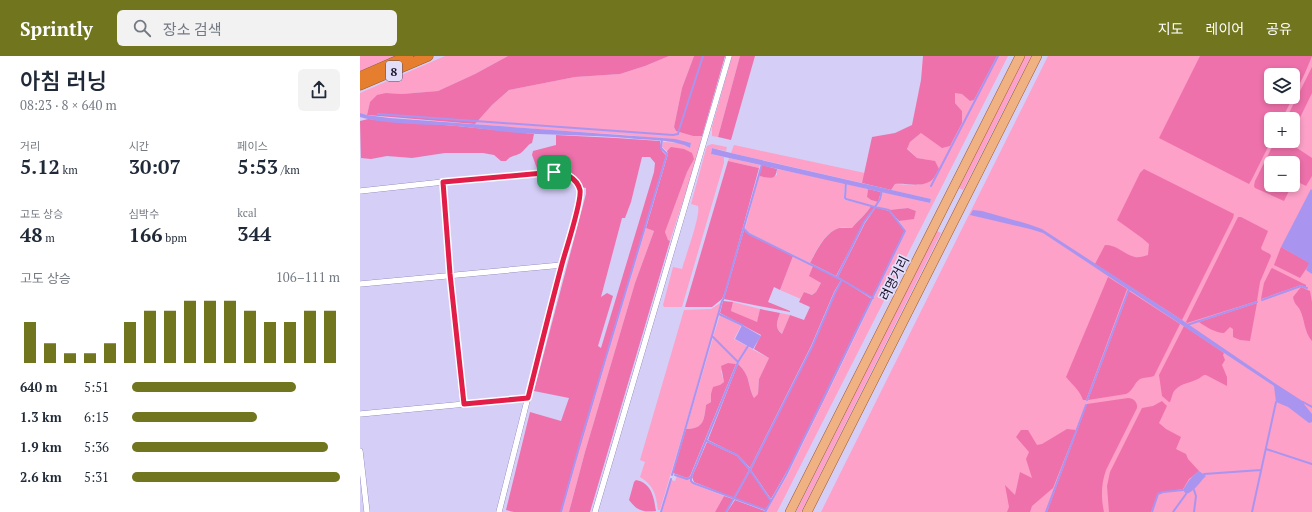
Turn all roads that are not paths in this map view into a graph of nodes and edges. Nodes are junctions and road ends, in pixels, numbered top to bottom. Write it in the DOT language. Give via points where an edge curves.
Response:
graph roads {
  1 [pos="408,56"];
  2 [pos="428,56"];
  3 [pos="729,56"];
  4 [pos="1020,56"];
  5 [pos="1037,56"];
  6 [pos="360,77"];
  7 [pos="360,85"];
  8 [pos="443,182"];
  9 [pos="360,191"];
  10 [pos="562,264"];
  11 [pos="450,274"];
  12 [pos="360,284"];
  13 [pos="528,398"];
  14 [pos="464,404"];
  15 [pos="360,414"];
  16 [pos="360,451"];
  17 [pos="367,512"];
  18 [pos="499,512"];
  19 [pos="595,512"];
  20 [pos="790,512"];
  21 [pos="807,512"];
  1 -- 6 [label="highway, 8"];
  2 -- 7 [label="highway, 8"];
  3 -- 19 [label="street"];
  4 -- 20 [label="main road, 려명거리"];
  5 -- 21 [label="main road"];
  8 -- 9 [label="street"];
  8 -- 10 [label="street" via="554,172 560,172 573,179 580,191 579,202"];
  8 -- 11 [label="street"];
  10 -- 11 [label="street"];
  10 -- 13 [label="street"];
  11 -- 12 [label="street"];
  11 -- 14 [label="street"];
  13 -- 14 [label="street"];
  13 -- 18 [label="street"];
  14 -- 15 [label="street"];
  16 -- 17 [label="street"];
}
